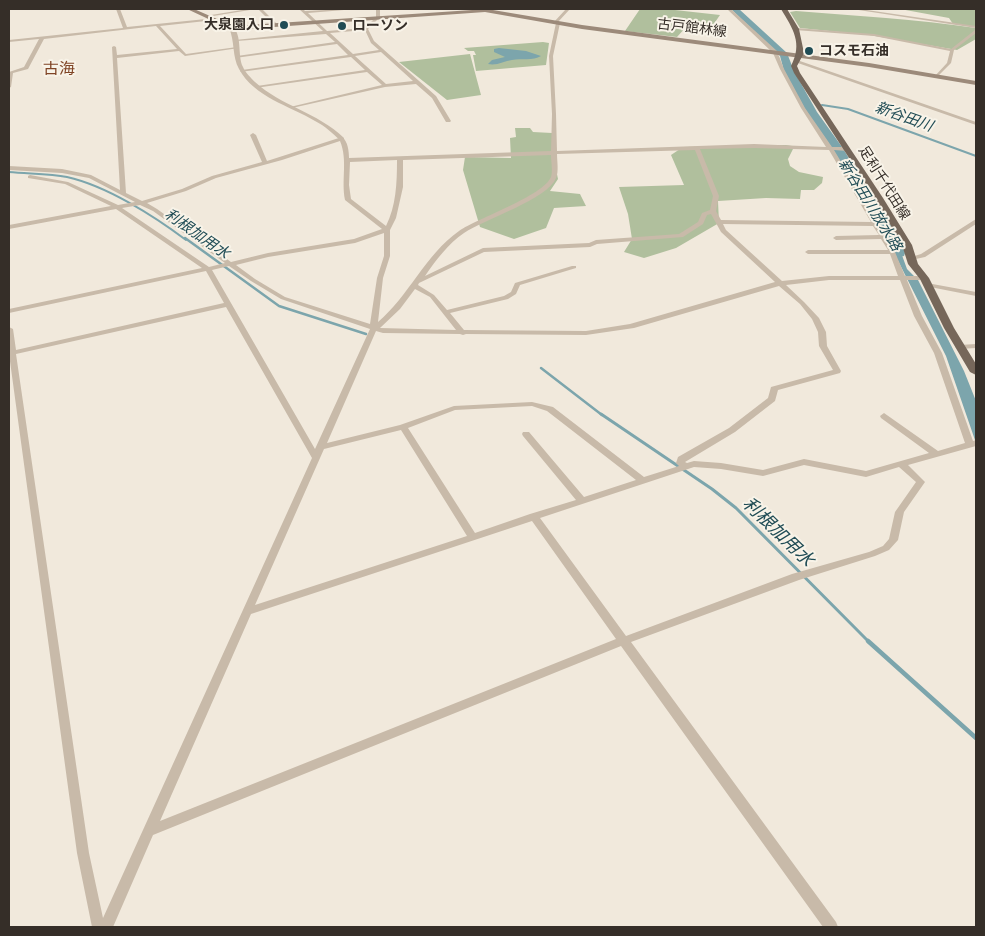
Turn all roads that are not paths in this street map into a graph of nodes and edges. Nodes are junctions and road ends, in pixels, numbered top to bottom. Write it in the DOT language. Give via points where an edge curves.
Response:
graph roads {
  1 [pos="118,9"];
  2 [pos="190,9"];
  3 [pos="254,9"];
  4 [pos="260,9"];
  5 [pos="344,9"];
  6 [pos="378,9"];
  7 [pos="482,9"];
  8 [pos="568,9"];
  9 [pos="729,9"];
  10 [pos="784,9"];
  11 [pos="854,9"];
  12 [pos="302,10"];
  13 [pos="488,10"];
  14 [pos="207,16"];
  15 [pos="378,17"];
  16 [pos="215,18"];
  17 [pos="315,22"];
  18 [pos="557,22"];
  19 [pos="276,25"];
  20 [pos="158,26"];
  21 [pos="232,28"];
  22 [pos="126,29"];
  23 [pos="366,29"];
  24 [pos="796,29"];
  25 [pos="976,29"];
  26 [pos="327,33"];
  27 [pos="42,38"];
  28 [pos="237,40"];
  29 [pos="9,41"];
  30 [pos="337,43"];
  31 [pos="114,47"];
  32 [pos="237,48"];
  33 [pos="180,50"];
  34 [pos="952,50"];
  35 [pos="382,51"];
  36 [pos="776,52"];
  37 [pos="352,55"];
  38 [pos="114,57"];
  39 [pos="237,57"];
  40 [pos="798,58"];
  41 [pos="367,70"];
  42 [pos="242,71"];
  43 [pos="936,77"];
  44 [pos="418,82"];
  45 [pos="976,84"];
  46 [pos="385,86"];
  47 [pos="9,87"];
  48 [pos="257,87"];
  49 [pos="292,107"];
  50 [pos="976,115"];
  51 [pos="963,120"];
  52 [pos="448,121"];
  53 [pos="976,124"];
  54 [pos="253,135"];
  55 [pos="342,139"];
  56 [pos="696,148"];
  57 [pos="831,149"];
  58 [pos="844,149"];
  59 [pos="553,154"];
  60 [pos="400,158"];
  61 [pos="349,160"];
  62 [pos="265,163"];
  63 [pos="9,168"];
  64 [pos="49,170"];
  65 [pos="123,194"];
  66 [pos="140,203"];
  67 [pos="117,207"];
  68 [pos="712,211"];
  69 [pos="976,221"];
  70 [pos="718,222"];
  71 [pos="828,224"];
  72 [pos="876,224"];
  73 [pos="9,227"];
  74 [pos="387,230"];
  75 [pos="883,237"];
  76 [pos="836,238"];
  77 [pos="808,252"];
  78 [pos="843,252"];
  79 [pos="892,252"];
  80 [pos="911,258"];
  81 [pos="223,264"];
  82 [pos="574,267"];
  83 [pos="208,269"];
  84 [pos="905,277"];
  85 [pos="923,280"];
  86 [pos="780,283"];
  87 [pos="417,284"];
  88 [pos="976,294"];
  89 [pos="226,305"];
  90 [pos="9,311"];
  91 [pos="446,312"];
  92 [pos="9,329"];
  93 [pos="373,330"];
  94 [pos="462,333"];
  95 [pos="976,346"];
  96 [pos="959,347"];
  97 [pos="12,353"];
  98 [pos="976,372"];
  99 [pos="884,416"];
  100 [pos="403,426"];
  101 [pos="526,434"];
  102 [pos="974,443"];
  103 [pos="322,446"];
  104 [pos="936,454"];
  105 [pos="316,458"];
  106 [pos="902,465"];
  107 [pos="685,466"];
  108 [pos="642,479"];
  109 [pos="581,500"];
  110 [pos="533,516"];
  111 [pos="472,536"];
  112 [pos="249,610"];
  113 [pos="623,641"];
  114 [pos="150,831"];
  115 [pos="101,927"];
  116 [pos="106,927"];
  117 [pos="831,927"];
  1 -- 22 [label="street"];
  2 -- 14 [label="main road"];
  3 -- 14 [label="street"];
  4 -- 19 [label="street"];
  5 -- 12 [label="street"];
  6 -- 15 [label="street"];
  7 -- 13 [label="street"];
  8 -- 18 [label="street"];
  9 -- 36 [label="street"];
  10 -- 24 [label="main road, 足利千代田線"];
  11 -- 25 [label="street"];
  12 -- 17 [label="street"];
  13 -- 15 [label="main road, 古戸館林線"];
  13 -- 18 [label="main road, 古戸館林線"];
  14 -- 16 [label="main road"];
  15 -- 17 [label="main road, 古戸館林線"];
  15 -- 23 [label="street"];
  16 -- 20 [label="street"];
  16 -- 21 [label="main road"];
  17 -- 19 [label="main road, 古戸館林線"];
  17 -- 26 [label="street"];
  18 -- 36 [label="main road, 古戸館林線"];
  18 -- 59 [label="street" via="551,56"];
  19 -- 21 [label="main road, 古戸館林線"];
  20 -- 22 [label="street"];
  20 -- 33 [label="street"];
  21 -- 28 [label="street"];
  22 -- 27 [label="street"];
  23 -- 26 [label="street"];
  23 -- 35 [label="street" via="372,42"];
  24 -- 34 [label="street" via="874,36"];
  24 -- 40 [label="main road, 足利千代田線"];
  25 -- 34 [label="street"];
  26 -- 28 [label="street"];
  26 -- 30 [label="street"];
  27 -- 29 [label="street"];
  27 -- 47 [label="street" via="26,68 11,72"];
  28 -- 32 [label="street"];
  30 -- 37 [label="street"];
  30 -- 39 [label="street"];
  31 -- 38 [label="street"];
  32 -- 33 [label="street" via="185,55"];
  32 -- 39 [label="street"];
  33 -- 38 [label="street"];
  34 -- 43 [label="street" via="949,63"];
  35 -- 37 [label="street"];
  35 -- 44 [label="street"];
  36 -- 40 [label="main road, 古戸館林線"];
  36 -- 57 [label="street" via="803,108"];
  37 -- 41 [label="street"];
  37 -- 42 [label="street"];
  38 -- 65 [label="street"];
  39 -- 42 [label="street"];
  40 -- 43 [label="main road"];
  40 -- 51 [label="street"];
  40 -- 58 [label="main road, 足利千代田線" via="794,66 797,73"];
  41 -- 46 [label="street"];
  41 -- 48 [label="street"];
  42 -- 48 [label="street"];
  43 -- 45 [label="main road"];
  44 -- 46 [label="street"];
  44 -- 52 [label="street" via="434,97"];
  46 -- 49 [label="street"];
  48 -- 49 [label="street"];
  49 -- 55 [label="street" via="328,125"];
  50 -- 51 [label="street"];
  51 -- 53 [label="street"];
  54 -- 62 [label="street"];
  55 -- 61 [label="street"];
  55 -- 62 [label="street"];
  56 -- 57 [label="street"];
  56 -- 59 [label="street"];
  56 -- 68 [label="street" via="716,196"];
  57 -- 58 [label="street"];
  57 -- 72 [label="street"];
  58 -- 80 [label="main road, 足利千代田線" via="907,245"];
  59 -- 60 [label="street"];
  59 -- 87 [label="street" via="554,177 551,183 540,192 458,234"];
  60 -- 61 [label="street"];
  60 -- 74 [label="street" via="400,187"];
  61 -- 74 [label="street" via="348,200"];
  62 -- 66 [label="street"];
  63 -- 64 [label="street"];
  64 -- 65 [label="street" via="84,174"];
  64 -- 67 [label="street" via="30,177 66,183"];
  65 -- 66 [label="street"];
  66 -- 67 [label="street"];
  66 -- 81 [label="street" via="155,210"];
  67 -- 73 [label="street"];
  67 -- 83 [label="street"];
  68 -- 70 [label="street"];
  68 -- 87 [label="street" via="704,214 700,223 681,236 590,245 483,250"];
  69 -- 80 [label="street" via="923,256"];
  70 -- 71 [label="street"];
  70 -- 86 [label="street" via="723,231"];
  71 -- 72 [label="street"];
  71 -- 76 [label="street"];
  72 -- 75 [label="street"];
  74 -- 81 [label="street" via="328,247"];
  74 -- 93 [label="street" via="387,256 380,278"];
  75 -- 76 [label="street"];
  75 -- 79 [label="street"];
  76 -- 78 [label="street"];
  77 -- 78 [label="street"];
  78 -- 79 [label="street"];
  79 -- 84 [label="street"];
  80 -- 85 [label="main road, 足利千代田線"];
  81 -- 83 [label="street"];
  81 -- 93 [label="street" via="283,298"];
  82 -- 91 [label="street" via="517,284 514,292 506,298"];
  83 -- 89 [label="street"];
  83 -- 90 [label="street"];
  84 -- 85 [label="street"];
  84 -- 86 [label="street" via="830,278"];
  84 -- 102 [label="street"];
  85 -- 88 [label="street"];
  85 -- 96 [label="main road, 足利千代田線"];
  86 -- 94 [label="street" via="611,330 569,334"];
  86 -- 107 [label="street" via="819,325 823,346 836,371 774,389 772,399 732,430 681,460"];
  87 -- 91 [label="street"];
  87 -- 93 [label="street"];
  89 -- 97 [label="street"];
  89 -- 105 [label="street"];
  91 -- 94 [label="street"];
  92 -- 97 [label="street"];
  93 -- 94 [label="street"];
  93 -- 103 [label="street"];
  95 -- 96 [label="street"];
  96 -- 98 [label="main road, 足利千代田線"];
  97 -- 115 [label="street" via="83,853 97,922"];
  99 -- 104 [label="street"];
  100 -- 103 [label="street"];
  100 -- 108 [label="street" via="454,408 542,405"];
  100 -- 111 [label="street"];
  101 -- 109 [label="street"];
  102 -- 104 [label="street"];
  103 -- 105 [label="street"];
  104 -- 106 [label="street"];
  105 -- 112 [label="street"];
  106 -- 107 [label="street" via="866,474 804,462 763,473 708,464"];
  106 -- 113 [label="street" via="921,482 900,512 893,540 886,548 796,577"];
  107 -- 108 [label="street"];
  108 -- 109 [label="street"];
  109 -- 110 [label="street"];
  110 -- 111 [label="street"];
  110 -- 113 [label="street"];
  111 -- 112 [label="street"];
  112 -- 114 [label="street"];
  113 -- 114 [label="street"];
  113 -- 117 [label="street"];
  114 -- 116 [label="street"];
}
